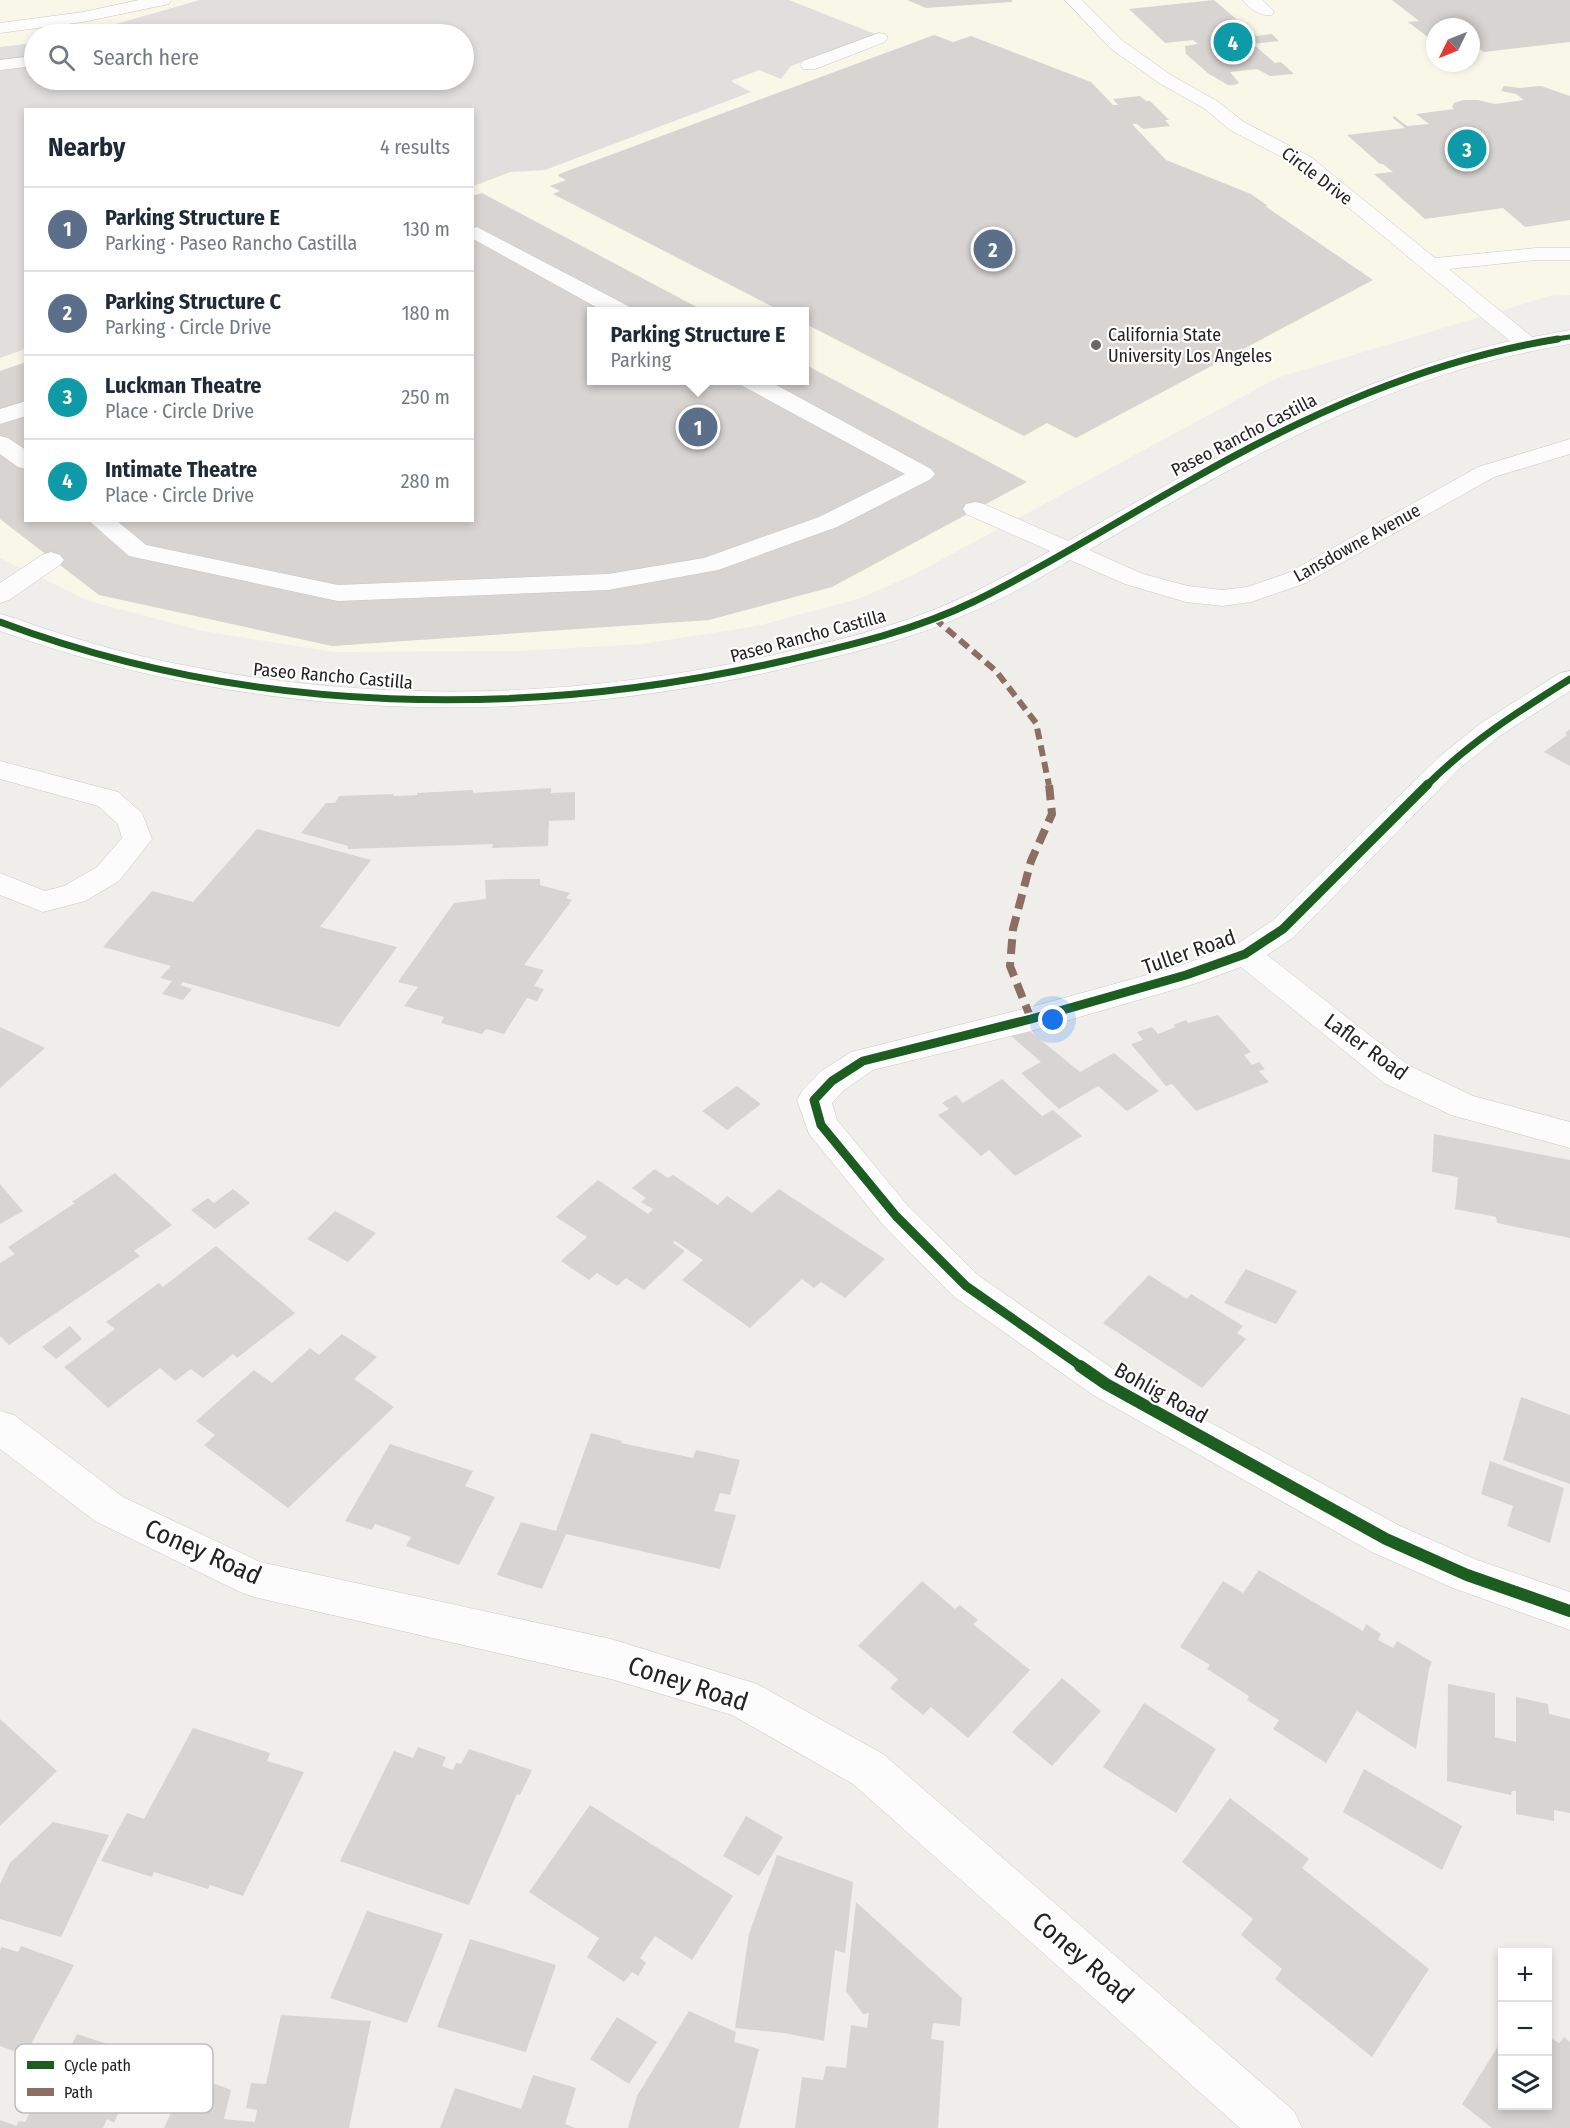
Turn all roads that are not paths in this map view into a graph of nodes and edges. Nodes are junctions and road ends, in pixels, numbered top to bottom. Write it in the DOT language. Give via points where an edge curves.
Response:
graph roads {
  1 [pos="163,0"];
  2 [pos="1073,0"];
  3 [pos="1251,0"];
  4 [pos="1266,11"];
  5 [pos="32,24"];
  6 [pos="24,25"];
  7 [pos="0,28"];
  8 [pos="879,38"];
  9 [pos="24,62"];
  10 [pos="0,65"];
  11 [pos="809,65"];
  12 [pos="475,234"];
  13 [pos="1570,254"];
  14 [pos="1430,265"];
  15 [pos="613,307"];
  16 [pos="1570,337"];
  17 [pos="1526,343"];
  18 [pos="757,385"];
  19 [pos="24,409"];
  20 [pos="0,417"];
  21 [pos="0,442"];
  22 [pos="1570,446"];
  23 [pos="24,460"];
  24 [pos="975,509"];
  25 [pos="102,522"];
  26 [pos="1070,551"];
  27 [pos="51,560"];
  28 [pos="0,595"];
  29 [pos="0,622"];
  30 [pos="1570,679"];
  31 [pos="0,770"];
  32 [pos="0,883"];
  33 [pos="1245,954"];
  34 [pos="814,1100"];
  35 [pos="1570,1135"];
  36 [pos="0,1427"];
  37 [pos="1570,1611"];
  38 [pos="1277,2128"];
  1 -- 5 [label="street"];
  2 -- 14 [label="street, Circle Drive" via="1117,45 1237,126 1304,161"];
  3 -- 4 [label="street"];
  6 -- 7 [label="street"];
  8 -- 11 [label="street"];
  9 -- 10 [label="street"];
  12 -- 15 [label="street"];
  13 -- 14 [label="street"];
  14 -- 17 [label="street, Circle Drive"];
  16 -- 17 [label="street, Paseo Rancho Castilla"];
  17 -- 26 [label="street, Paseo Rancho Castilla" via="1419,374 1335,407 1264,440"];
  18 -- 25 [label="street" via="923,474 828,522 709,565 608,582 338,593 138,551"];
  19 -- 20 [label="street"];
  21 -- 23 [label="street"];
  22 -- 26 [label="street, Lansdowne Avenue" via="1486,472 1297,578 1251,594 1222,598 1186,594 1134,579"];
  24 -- 26 [label="street, Lansdowne Avenue"];
  26 -- 29 [label="street, Paseo Rancho Castilla" via="971,603 870,640 725,675 539,698 431,700 244,686 138,665"];
  27 -- 28 [label="street"];
  30 -- 33 [label="street, Tuller Road" via="1491,729 1457,756 1283,929"];
  31 -- 32 [label="street" via="108,799 132,820 137,839 108,874 74,894 43,902"];
  33 -- 34 [label="street, Tuller Road" via="1142,988 863,1061 832,1081"];
  33 -- 35 [label="street, Lafler Road" via="1396,1074 1463,1106"];
  34 -- 37 [label="street, Bohlig Road" via="821,1125 896,1216 966,1286 1106,1384 1386,1539 1467,1575"];
  36 -- 38 [label="street, Coney Road" via="109,1509 254,1579 610,1659 742,1698 868,1769"];
}
